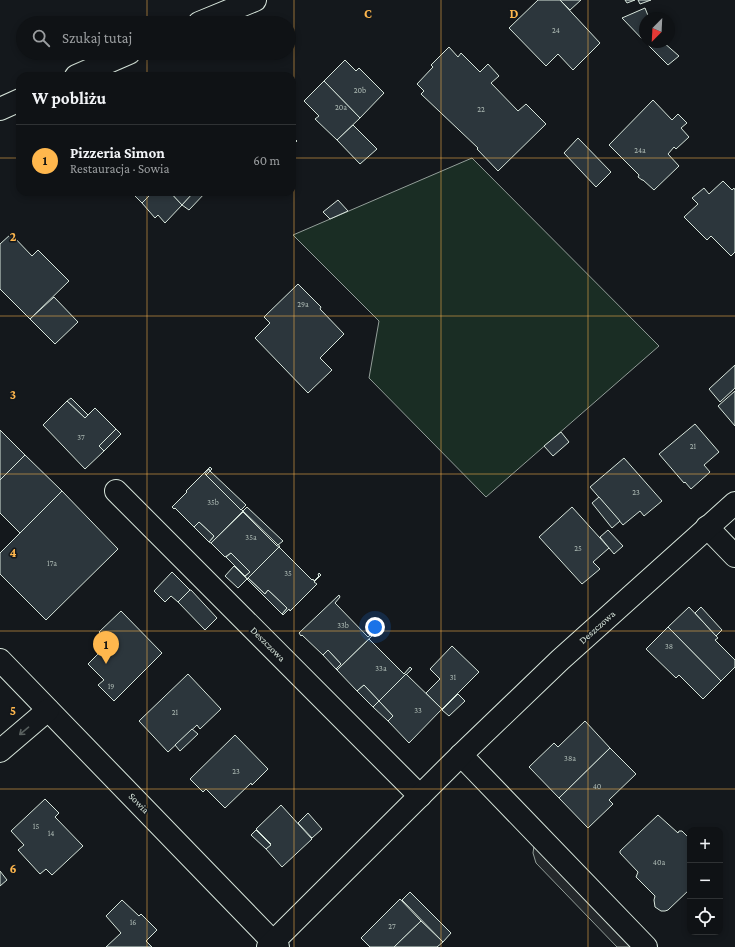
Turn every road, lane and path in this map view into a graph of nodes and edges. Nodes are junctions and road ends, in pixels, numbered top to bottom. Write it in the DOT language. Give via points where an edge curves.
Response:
graph roads {
  1 [pos="254,0"];
  2 [pos="216,16"];
  3 [pos="113,60"];
  4 [pos="85,72"];
  5 [pos="16,102"];
  6 [pos="0,108"];
  7 [pos="116,491"];
  8 [pos="735,503"];
  9 [pos="707,527"];
  10 [pos="735,556"];
  11 [pos="0,660"];
  12 [pos="48,710"];
  13 [pos="0,751"];
  14 [pos="462,755"];
  15 [pos="420,796"];
  16 [pos="273,945"];
  17 [pos="646,947"];
  1 -- 2 [label="street"];
  3 -- 4 [label="street"];
  5 -- 6 [label="street"];
  7 -- 15 [label="street, Deszczowa"];
  8 -- 9 [label="street, Deszczowa"];
  9 -- 10 [label="street"];
  9 -- 14 [label="street, Deszczowa" via="560,660"];
  11 -- 12 [label="street, Sowia"];
  12 -- 13 [label="street, one-way"];
  12 -- 16 [label="street, Sowia"];
  14 -- 15 [label="street, Deszczowa"];
  14 -- 17 [label="street"];
  15 -- 16 [label="street, Deszczowa"];
}
